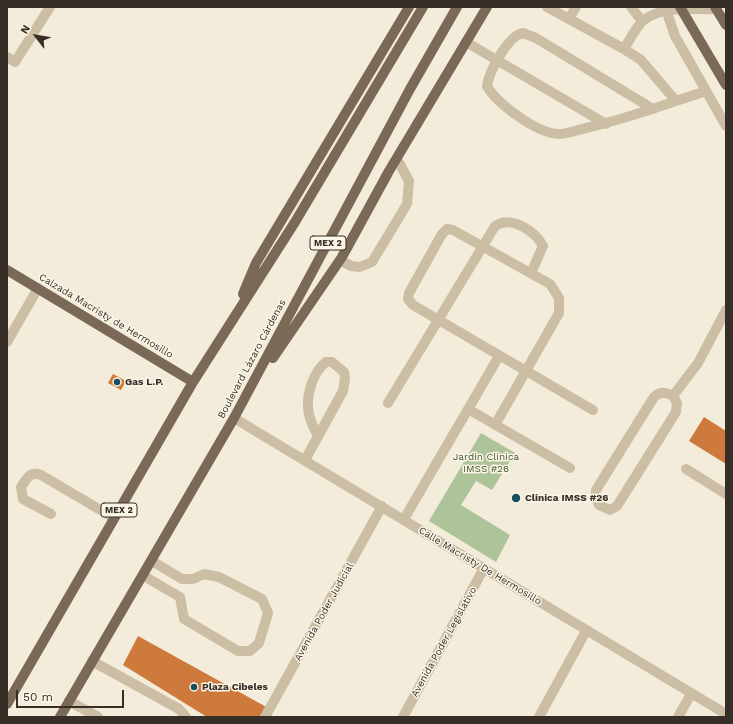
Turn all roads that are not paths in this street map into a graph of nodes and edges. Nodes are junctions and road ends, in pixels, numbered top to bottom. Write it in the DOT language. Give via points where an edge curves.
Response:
graph roads {
  1 [pos="50,7"];
  2 [pos="409,7"];
  3 [pos="423,7"];
  4 [pos="457,7"];
  5 [pos="487,7"];
  6 [pos="546,7"];
  7 [pos="576,7"];
  8 [pos="631,7"];
  9 [pos="716,8"];
  10 [pos="665,9"];
  11 [pos="680,9"];
  12 [pos="569,18"];
  13 [pos="642,21"];
  14 [pos="726,25"];
  15 [pos="466,42"];
  16 [pos="624,49"];
  17 [pos="7,57"];
  18 [pos="498,60"];
  19 [pos="726,85"];
  20 [pos="706,91"];
  21 [pos="676,101"];
  22 [pos="653,108"];
  23 [pos="606,124"];
  24 [pos="726,126"];
  25 [pos="397,159"];
  26 [pos="483,246"];
  27 [pos="340,260"];
  28 [pos="7,270"];
  29 [pos="531,273"];
  30 [pos="38,288"];
  31 [pos="726,310"];
  32 [pos="232,318"];
  33 [pos="439,320"];
  34 [pos="7,342"];
  35 [pos="499,356"];
  36 [pos="526,371"];
  37 [pos="193,382"];
  38 [pos="673,396"];
  39 [pos="246,398"];
  40 [pos="388,403"];
  41 [pos="468,409"];
  42 [pos="593,410"];
  43 [pos="234,418"];
  44 [pos="495,425"];
  45 [pos="318,436"];
  46 [pos="305,460"];
  47 [pos="570,468"];
  48 [pos="686,469"];
  49 [pos="726,494"];
  50 [pos="382,506"];
  51 [pos="51,514"];
  52 [pos="114,518"];
  53 [pos="404,520"];
  54 [pos="152,561"];
  55 [pos="484,568"];
  56 [pos="144,576"];
  57 [pos="586,631"];
  58 [pos="92,661"];
  59 [pos="691,694"];
  60 [pos="69,701"];
  61 [pos="7,704"];
  62 [pos="726,714"];
  63 [pos="60,717"];
  64 [pos="98,717"];
  65 [pos="186,717"];
  66 [pos="265,717"];
  67 [pos="403,717"];
  68 [pos="539,717"];
  69 [pos="678,717"];
  1 -- 17 [label="street" via="15,62"];
  2 -- 32 [label="main road" via="256,263"];
  3 -- 32 [label="main road, MEX 2" via="295,222"];
  4 -- 39 [label="main road, Boulevard Lázaro Cárdenas / MEX 2" via="410,89"];
  5 -- 15 [label="main road"];
  6 -- 12 [label="street"];
  7 -- 12 [label="street"];
  8 -- 13 [label="street"];
  9 -- 11 [label="street"];
  9 -- 14 [label="main road"];
  10 -- 11 [label="street"];
  10 -- 13 [label="street"];
  10 -- 20 [label="street" via="675,36"];
  11 -- 19 [label="main road"];
  12 -- 16 [label="street"];
  13 -- 16 [label="street"];
  15 -- 18 [label="street"];
  15 -- 25 [label="main road"];
  16 -- 21 [label="street" via="650,69"];
  18 -- 22 [label="street" via="513,37 523,33 536,38"];
  18 -- 23 [label="street"];
  18 -- 23 [label="street" via="486,86 491,94 513,112 541,130 559,134"];
  20 -- 21 [label="street"];
  20 -- 24 [label="street"];
  21 -- 22 [label="street"];
  22 -- 23 [label="street"];
  25 -- 27 [label="main road"];
  25 -- 27 [label="street" via="408,181 407,204 372,262 360,268"];
  26 -- 29 [label="street"];
  26 -- 29 [label="street" via="495,226 502,221 513,222 538,238 543,246"];
  26 -- 33 [label="street"];
  26 -- 33 [label="street" via="453,230 447,229 442,234 408,299 413,305"];
  27 -- 39 [label="main road"];
  28 -- 30 [label="main road, Calzada Macristy de Hermosillo"];
  29 -- 36 [label="street" via="550,284 559,298 560,313"];
  30 -- 34 [label="street"];
  30 -- 37 [label="main road, Calzada Macristy de Hermosillo"];
  31 -- 38 [label="street" via="698,362"];
  32 -- 37 [label="main road, MEX 2"];
  33 -- 35 [label="street"];
  33 -- 40 [label="street"];
  35 -- 36 [label="street"];
  35 -- 41 [label="street"];
  36 -- 42 [label="street"];
  36 -- 44 [label="street"];
  37 -- 52 [label="main road, MEX 2"];
  38 -- 38 [label="street" via="678,403 676,412 617,506 610,510 599,505 595,497 596,490 654,397 660,392"];
  39 -- 43 [label="main road, Boulevard Lázaro Cárdenas / MEX 2"];
  41 -- 44 [label="street"];
  41 -- 53 [label="street"];
  43 -- 46 [label="street, Calle Macristy De Hermosillo"];
  43 -- 54 [label="main road, Boulevard Lázaro Cárdenas / MEX 2"];
  44 -- 47 [label="street"];
  45 -- 45 [label="street" via="343,391 344,372 332,362 326,362 319,367 309,394 310,420"];
  45 -- 46 [label="street"];
  46 -- 50 [label="street, Calle Macristy De Hermosillo"];
  48 -- 49 [label="street"];
  50 -- 53 [label="street, Calle Macristy De Hermosillo"];
  50 -- 66 [label="street, Avenida Poder Judicial"];
  51 -- 52 [label="street" via="22,499 21,487 31,474 41,475"];
  52 -- 61 [label="main road, MEX 2"];
  53 -- 55 [label="street, Calle Macristy De Hermosillo"];
  54 -- 56 [label="main road, Boulevard Lázaro Cárdenas / MEX 2"];
  54 -- 56 [label="street" via="182,579 193,579 204,574 219,577 262,599 268,613 259,642 250,651 238,652 184,619 180,597"];
  55 -- 57 [label="street, Calle Macristy De Hermosillo"];
  55 -- 67 [label="street, Avenida Poder Legislativo"];
  56 -- 58 [label="main road, Boulevard Lázaro Cárdenas / MEX 2"];
  57 -- 59 [label="street, Calle Macristy De Hermosillo"];
  57 -- 68 [label="street"];
  58 -- 60 [label="main road, Boulevard Lázaro Cárdenas / MEX 2"];
  58 -- 65 [label="street" via="179,709"];
  59 -- 62 [label="street, Calle Macristy De Hermosillo"];
  59 -- 69 [label="street"];
  60 -- 63 [label="main road, Boulevard Lázaro Cárdenas / MEX 2"];
  60 -- 64 [label="street"];
}
